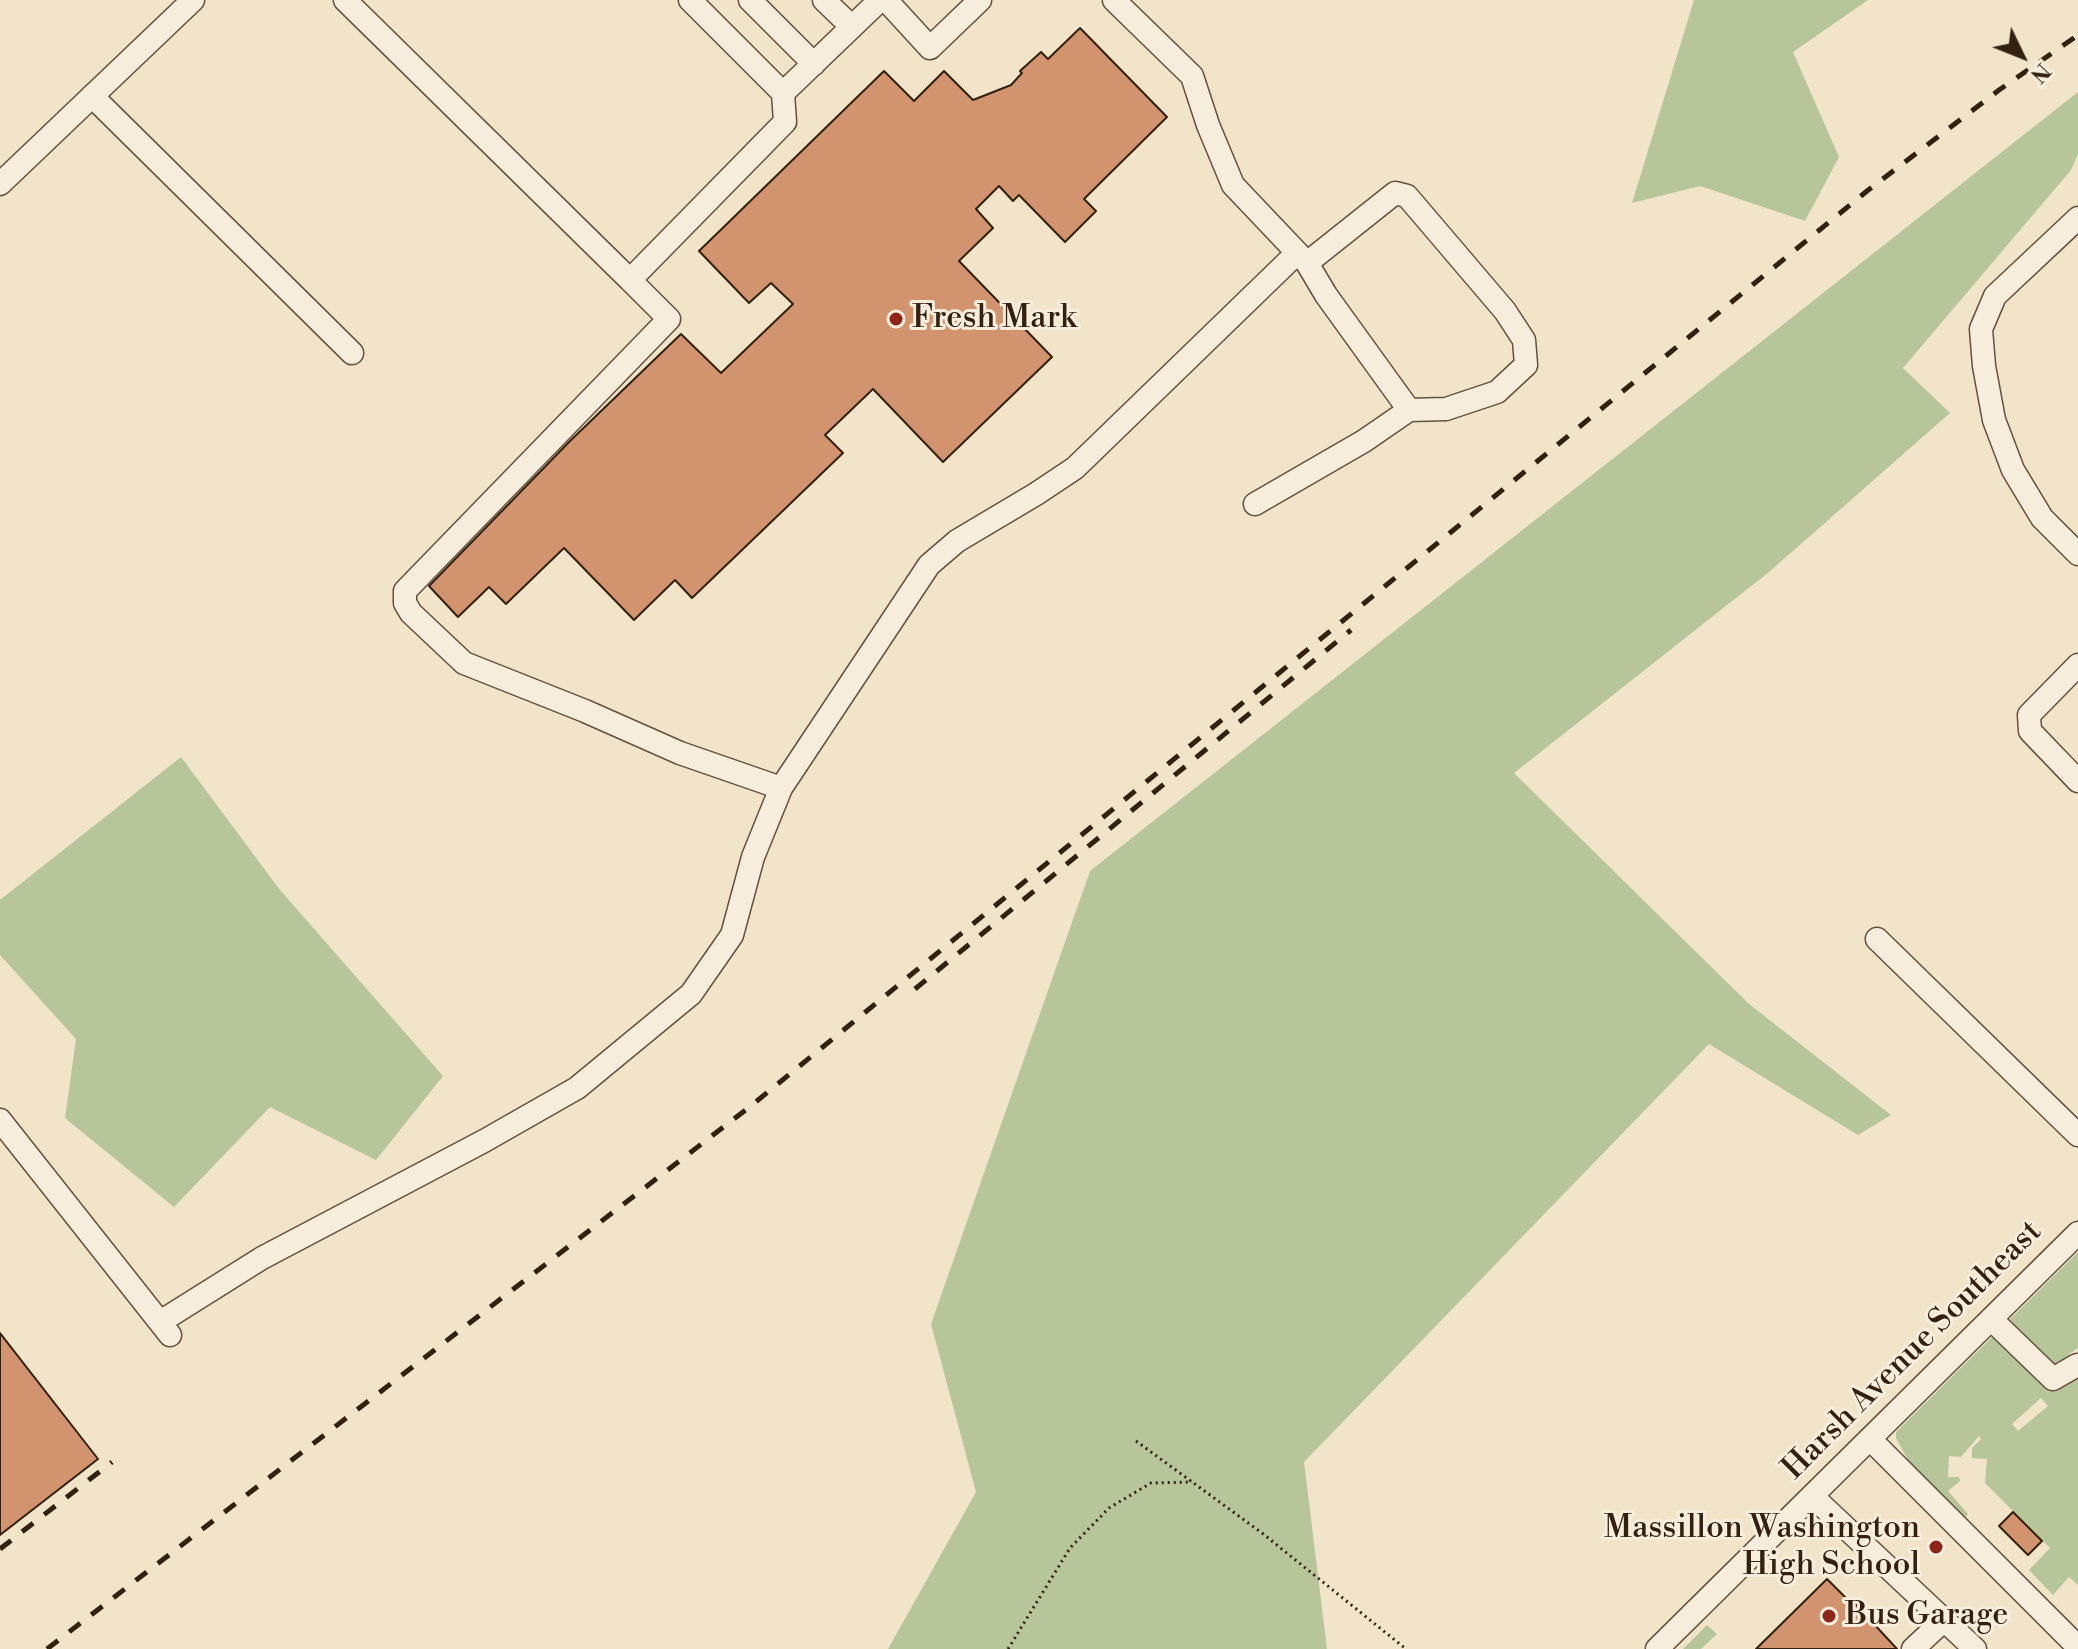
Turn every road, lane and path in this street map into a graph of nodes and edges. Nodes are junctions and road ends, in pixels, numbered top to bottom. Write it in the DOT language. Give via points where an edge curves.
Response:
graph roads {
  1 [pos="193,0"];
  2 [pos="345,0"];
  3 [pos="690,0"];
  4 [pos="750,0"];
  5 [pos="824,0"];
  6 [pos="883,0"];
  7 [pos="980,0"];
  8 [pos="1114,0"];
  9 [pos="852,27"];
  10 [pos="814,64"];
  11 [pos="783,93"];
  12 [pos="92,96"];
  13 [pos="0,184"];
  14 [pos="2078,218"];
  15 [pos="1302,258"];
  16 [pos="630,280"];
  17 [pos="352,353"];
  18 [pos="1409,410"];
  19 [pos="1255,504"];
  20 [pos="2078,554"];
  21 [pos="2078,665"];
  22 [pos="2078,781"];
  23 [pos="781,788"];
  24 [pos="1877,939"];
  25 [pos="0,1120"];
  26 [pos="2078,1135"];
  27 [pos="2078,1233"];
  28 [pos="1991,1319"];
  29 [pos="2077,1365"];
  30 [pos="1870,1439"];
  31 [pos="1136,1441"];
  32 [pos="1192,1482"];
  33 [pos="1812,1496"];
  34 [pos="1943,1621"];
  35 [pos="2078,1647"];
  36 [pos="1008,1649"];
  37 [pos="1406,1649"];
  38 [pos="1657,1649"];
  39 [pos="1913,1649"];
  40 [pos="1975,1649"];
  1 -- 12 [label="street"];
  2 -- 16 [label="street"];
  3 -- 11 [label="street"];
  4 -- 10 [label="street"];
  5 -- 9 [label="street"];
  6 -- 7 [label="street" via="930,48"];
  6 -- 9 [label="street"];
  8 -- 15 [label="street" via="1192,76 1233,185"];
  9 -- 10 [label="street"];
  10 -- 11 [label="street"];
  11 -- 16 [label="street" via="785,122"];
  12 -- 13 [label="street"];
  12 -- 17 [label="street"];
  14 -- 20 [label="street" via="1995,296 1981,329 1994,420 2013,470 2042,518"];
  15 -- 18 [label="street"];
  15 -- 18 [label="street" via="1398,193 1407,196 1505,311 1524,340 1526,365 1497,392 1446,409"];
  15 -- 23 [label="street" via="1075,468 957,541 929,565"];
  16 -- 23 [label="street" via="669,319 405,591 405,603 464,663 680,753"];
  18 -- 19 [label="street"];
  21 -- 22 [label="street" via="2029,715 2030,731"];
  23 -- 25 [label="street" via="753,857 732,935 691,994 577,1088 262,1258 165,1328"];
  24 -- 26 [label="street"];
  27 -- 28 [label="street, Harsh Avenue Southeast"];
  28 -- 29 [label="street" via="2060,1386"];
  28 -- 30 [label="street, Harsh Avenue Southeast"];
  30 -- 33 [label="street, Harsh Avenue Southeast"];
  30 -- 35 [label="street"];
  31 -- 32 [label="path"];
  32 -- 36 [label="path" via="1151,1483 1109,1508 1070,1548"];
  32 -- 37 [label="path"];
  33 -- 34 [label="street"];
  33 -- 38 [label="street, Harsh Avenue Southeast"];
  34 -- 39 [label="street"];
  34 -- 40 [label="street"];
}
